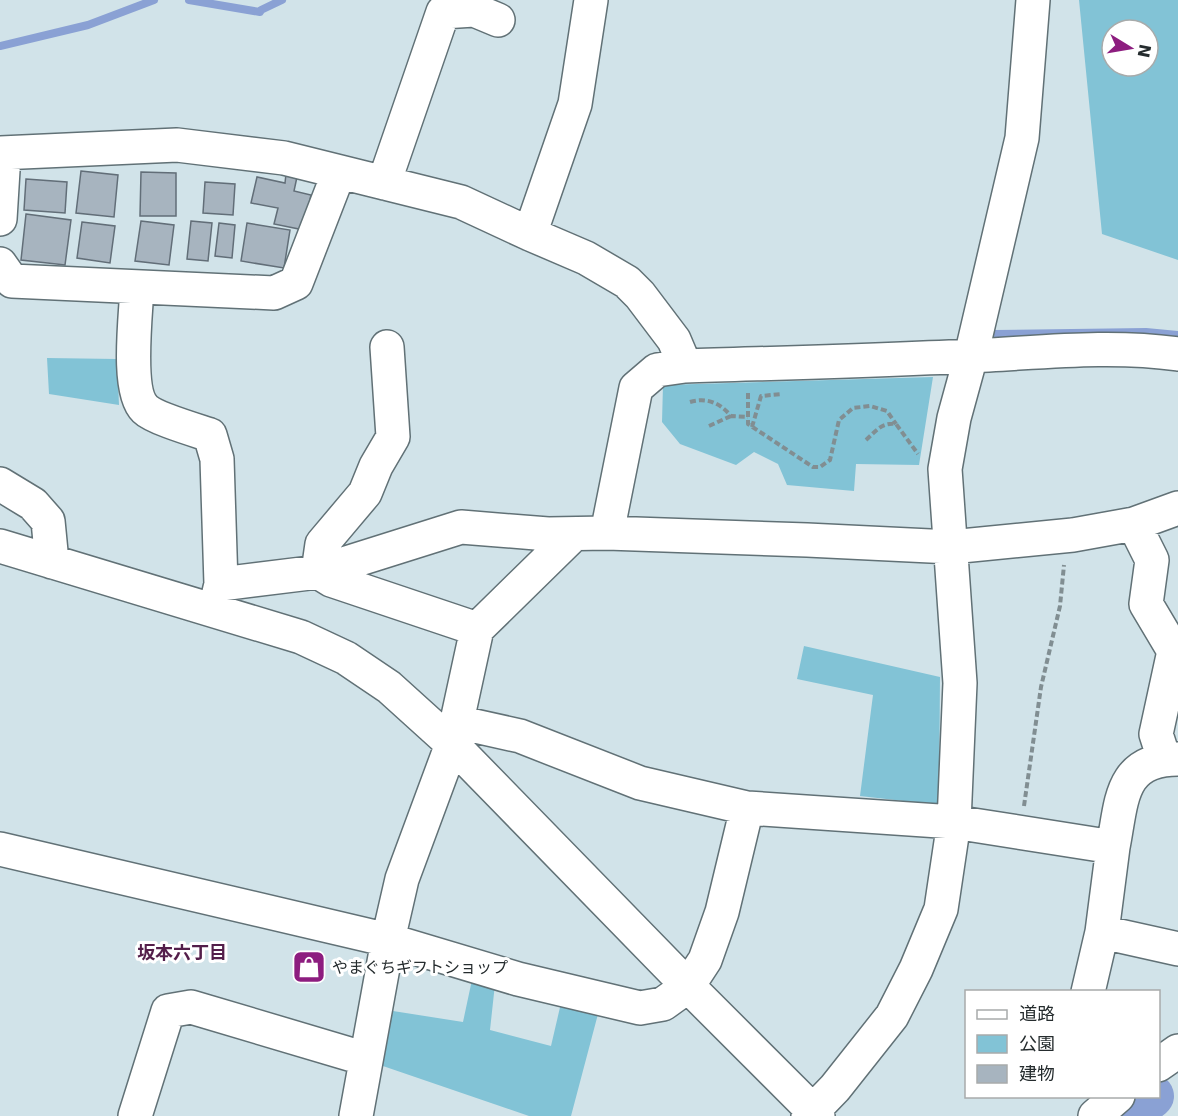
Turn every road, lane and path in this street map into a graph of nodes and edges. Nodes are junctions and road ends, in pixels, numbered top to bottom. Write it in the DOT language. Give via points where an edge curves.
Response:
graph roads {
  1 [pos="591,0"];
  2 [pos="1033,0"];
  3 [pos="498,20"];
  4 [pos="2,153"];
  5 [pos="339,172"];
  6 [pos="384,183"];
  7 [pos="0,219"];
  8 [pos="530,234"];
  9 [pos="0,264"];
  10 [pos="137,287"];
  11 [pos="387,347"];
  12 [pos="1178,354"];
  13 [pos="971,356"];
  14 [pos="685,366"];
  15 [pos="793,393"];
  16 [pos="690,402"];
  17 [pos="748,404"];
  18 [pos="731,416"];
  19 [pos="748,417"];
  20 [pos="896,424"];
  21 [pos="709,426"];
  22 [pos="752,427"];
  23 [pos="866,440"];
  24 [pos="920,457"];
  25 [pos="0,484"];
  26 [pos="1178,508"];
  27 [pos="1134,524"];
  28 [pos="607,533"];
  29 [pos="574,534"];
  30 [pos="1068,536"];
  31 [pos="0,546"];
  32 [pos="951,547"];
  33 [pos="52,562"];
  34 [pos="318,572"];
  35 [pos="218,597"];
  36 [pos="477,629"];
  37 [pos="454,733"];
  38 [pos="1171,759"];
  39 [pos="747,808"];
  40 [pos="954,822"];
  41 [pos="1020,833"];
  42 [pos="1113,847"];
  43 [pos="0,849"];
  44 [pos="1102,932"];
  45 [pos="387,940"];
  46 [pos="1178,949"];
  47 [pos="688,986"];
  48 [pos="1088,990"];
  49 [pos="1178,1051"];
  50 [pos="366,1059"];
  51 [pos="1160,1064"];
  52 [pos="813,1114"];
  53 [pos="135,1116"];
  54 [pos="356,1116"];
  1 -- 8 [label="street" via="575,104"];
  2 -- 13 [label="street" via="1022,138"];
  3 -- 6 [label="street" via="474,10 443,12"];
  4 -- 5 [label="street" via="177,145 284,158"];
  4 -- 7 [label="street"];
  5 -- 6 [label="street"];
  5 -- 10 [label="street" via="296,283 274,293"];
  6 -- 8 [label="street" via="460,201"];
  8 -- 14 [label="street" via="586,258 627,282 674,340"];
  9 -- 10 [label="street" via="12,281"];
  10 -- 35 [label="street" via="134,377 138,401 147,411 210,435 217,459"];
  11 -- 34 [label="street" via="393,437 365,493 322,544"];
  12 -- 13 [label="street" via="1079,349"];
  13 -- 14 [label="street"];
  13 -- 32 [label="street" via="945,469"];
  14 -- 28 [label="street" via="657,370 636,388"];
  15 -- 22 [label="path" via="761,396"];
  16 -- 18 [label="path" via="707,400"];
  17 -- 19 [label="path"];
  18 -- 19 [label="path"];
  18 -- 21 [label="path"];
  19 -- 22 [label="path"];
  20 -- 22 [label="path" via="887,411 870,406 853,408 839,420 830,460 820,467 813,467"];
  20 -- 23 [label="path" via="882,425"];
  20 -- 24 [label="path"];
  25 -- 33 [label="street" via="33,504 48,521"];
  26 -- 27 [label="street"];
  27 -- 30 [label="street"];
  27 -- 38 [label="street" via="1152,560 1146,604 1174,651 1156,734"];
  28 -- 29 [label="street"];
  28 -- 32 [label="street"];
  29 -- 34 [label="street" via="461,527"];
  29 -- 36 [label="street"];
  30 -- 32 [label="street"];
  30 -- 41 [label="path" via="1060,606 1041,687"];
  31 -- 33 [label="street"];
  32 -- 40 [label="street" via="960,683"];
  33 -- 35 [label="street"];
  34 -- 35 [label="street"];
  34 -- 36 [label="street" via="331,580"];
  35 -- 37 [label="street" via="346,658"];
  36 -- 37 [label="street"];
  37 -- 39 [label="street" via="520,736 640,783"];
  37 -- 45 [label="street" via="402,879"];
  37 -- 47 [label="street"];
  38 -- 42 [label="street" via="1138,769 1125,788"];
  39 -- 40 [label="street"];
  39 -- 47 [label="street" via="722,912 705,960"];
  40 -- 41 [label="street"];
  40 -- 52 [label="street" via="941,909 916,969 880,1033"];
  41 -- 42 [label="street"];
  42 -- 44 [label="street"];
  43 -- 45 [label="street"];
  44 -- 46 [label="street"];
  44 -- 48 [label="street"];
  45 -- 47 [label="street" via="518,980 640,1008 663,1004"];
  45 -- 50 [label="street"];
  47 -- 52 [label="street"];
  49 -- 51 [label="street"];
  50 -- 53 [label="street" via="191,1007 168,1011"];
  50 -- 54 [label="street"];
}
